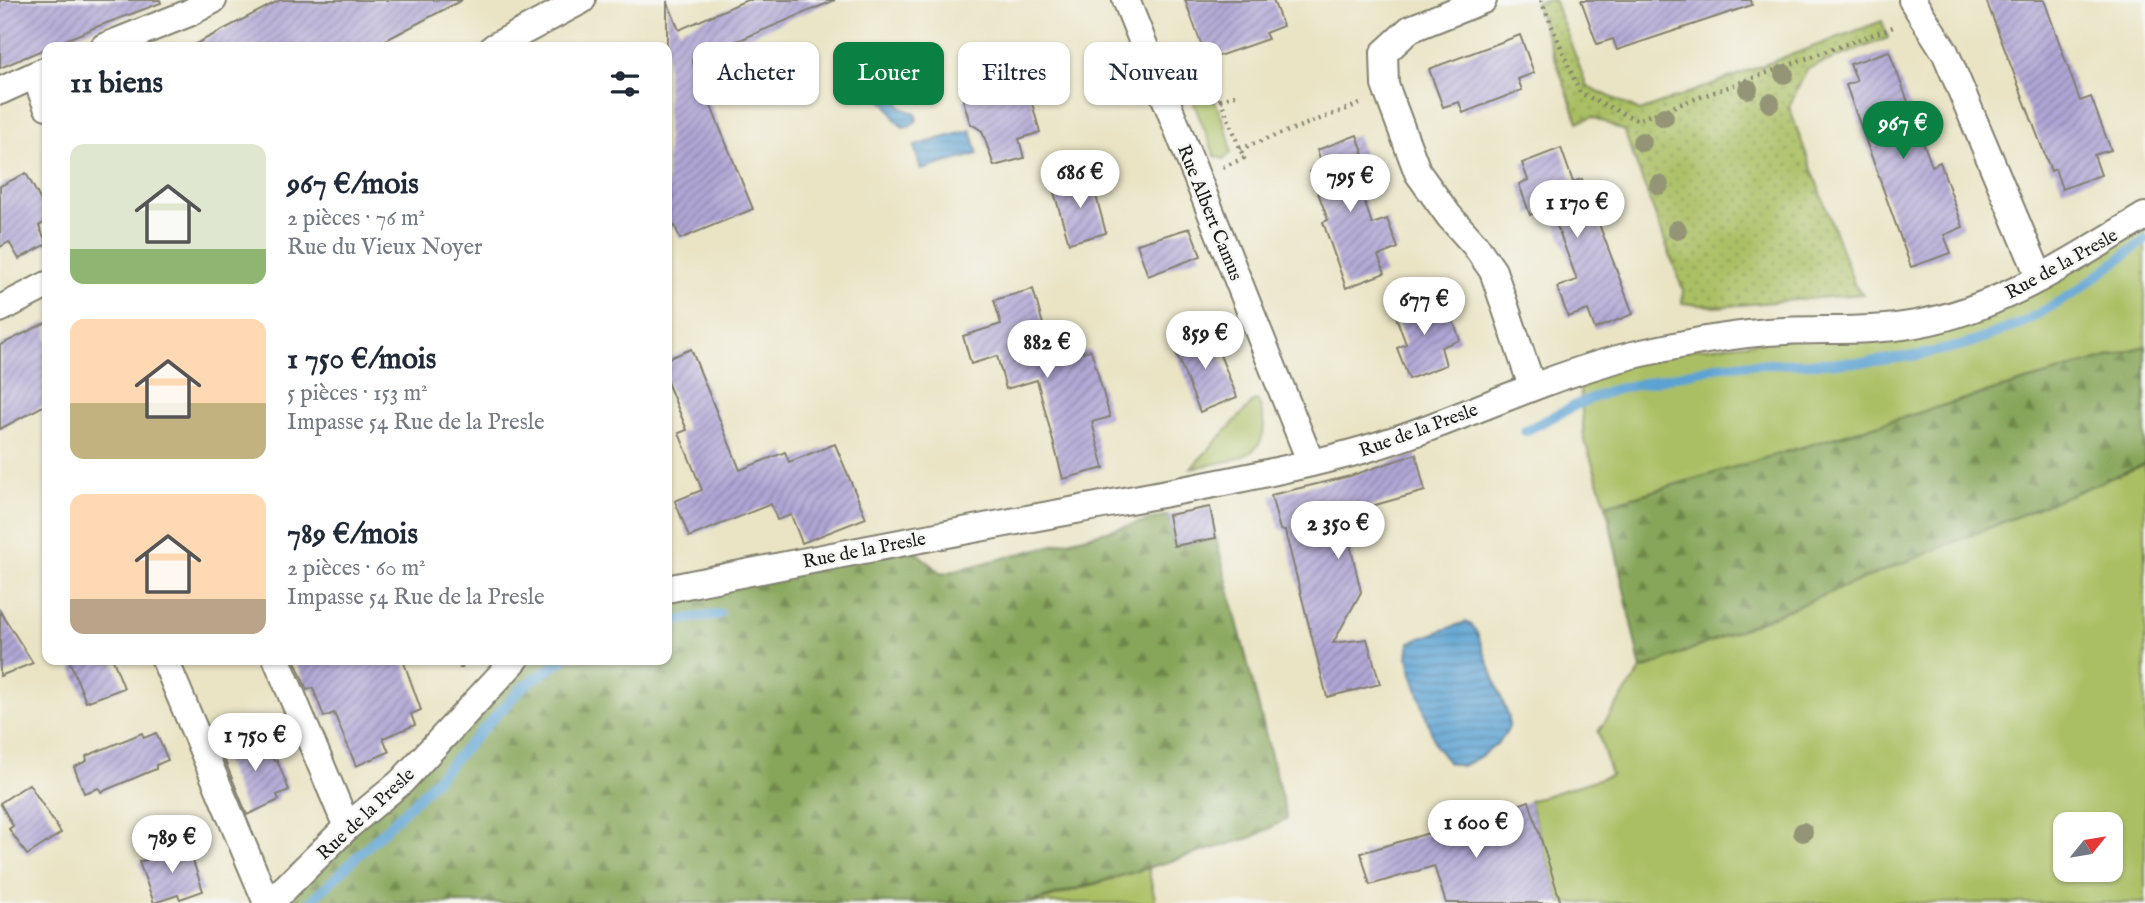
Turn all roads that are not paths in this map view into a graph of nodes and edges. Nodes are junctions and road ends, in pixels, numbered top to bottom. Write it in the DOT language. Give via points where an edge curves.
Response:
graph roads {
  1 [pos="213,0"];
  2 [pos="582,0"];
  3 [pos="1126,0"];
  4 [pos="1483,0"];
  5 [pos="1918,8"];
  6 [pos="116,42"];
  7 [pos="503,42"];
  8 [pos="41,73"];
  9 [pos="0,91"];
  10 [pos="2145,216"];
  11 [pos="2040,278"];
  12 [pos="42,288"];
  13 [pos="0,309"];
  14 [pos="1532,386"];
  15 [pos="1311,463"];
  16 [pos="672,588"];
  17 [pos="167,665"];
  18 [pos="279,665"];
  19 [pos="510,665"];
  20 [pos="347,828"];
  21 [pos="268,903"];
  1 -- 6 [label="street"];
  2 -- 7 [label="street"];
  3 -- 15 [label="street, Rue Albert Camus"];
  4 -- 14 [label="street" via="1410,29 1384,53 1385,86 1418,173 1493,271"];
  5 -- 11 [label="street" via="1945,52"];
  8 -- 9 [label="street"];
  10 -- 11 [label="street, Rue de la Presle"];
  11 -- 14 [label="street, Rue de la Presle" via="1962,313 1917,324 1860,331 1783,331 1704,341 1632,356"];
  12 -- 13 [label="street"];
  14 -- 15 [label="street, Rue de la Presle" via="1442,424"];
  15 -- 16 [label="street, Rue de la Presle"];
  17 -- 21 [label="street"];
  18 -- 20 [label="street"];
  19 -- 20 [label="street, Rue de la Presle" via="401,782"];
  20 -- 21 [label="street, Rue de la Presle"];
}
